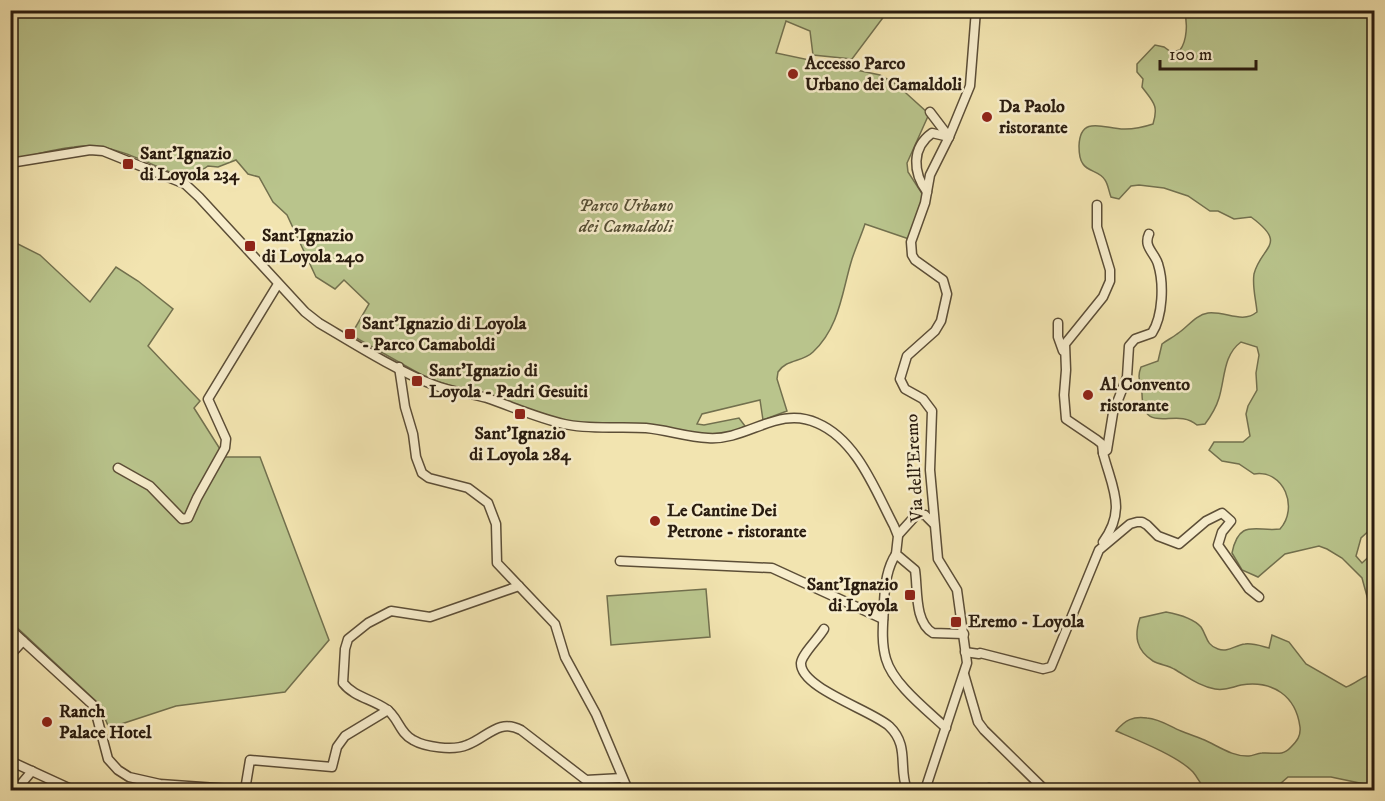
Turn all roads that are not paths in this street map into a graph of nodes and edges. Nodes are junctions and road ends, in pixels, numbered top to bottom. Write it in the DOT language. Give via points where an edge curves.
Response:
graph roads {
  1 [pos="976,10"];
  2 [pos="930,112"];
  3 [pos="949,137"];
  4 [pos="10,163"];
  5 [pos="927,192"];
  6 [pos="1097,205"];
  7 [pos="1149,234"];
  8 [pos="278,284"];
  9 [pos="1058,323"];
  10 [pos="1065,357"];
  11 [pos="399,367"];
  12 [pos="1103,453"];
  13 [pos="118,468"];
  14 [pos="934,524"];
  15 [pos="898,535"];
  16 [pos="1099,550"];
  17 [pos="896,554"];
  18 [pos="620,561"];
  19 [pos="519,586"];
  20 [pos="1259,597"];
  21 [pos="884,619"];
  22 [pos="10,629"];
  23 [pos="824,629"];
  24 [pos="964,634"];
  25 [pos="23,641"];
  26 [pos="965,652"];
  27 [pos="10,655"];
  28 [pos="964,675"];
  29 [pos="388,710"];
  30 [pos="946,728"];
  31 [pos="10,760"];
  32 [pos="32,771"];
  33 [pos="622,778"];
  34 [pos="159,787"];
  35 [pos="16,790"];
  36 [pos="73,790"];
  37 [pos="245,790"];
  38 [pos="628,790"];
  39 [pos="907,790"];
  40 [pos="925,790"];
  41 [pos="1045,790"];
  1 -- 3 [label="street, Via dell'Eremo" via="970,86"];
  2 -- 3 [label="street"];
  3 -- 5 [label="street, Via dell'Eremo" via="932,170"];
  3 -- 5 [label="street" via="932,133 919,150 917,173"];
  4 -- 8 [label="street" via="103,151 185,184"];
  5 -- 14 [label="street, Via dell'Eremo" via="911,247 915,260 943,280 947,294 941,321 907,356 900,379 932,411 929,456"];
  6 -- 10 [label="street" via="1096,227 1110,281 1103,297 1065,344"];
  7 -- 12 [label="street" via="1149,247 1158,262 1161,312 1152,333 1135,339 1129,346 1126,383"];
  8 -- 11 [label="street" via="319,323"];
  8 -- 13 [label="street" via="210,393 208,399 226,439 225,448 188,518 182,519 150,486"];
  9 -- 10 [label="street" via="1058,338"];
  10 -- 12 [label="street" via="1066,419 1102,444"];
  11 -- 15 [label="street" via="435,385 567,425 646,428 718,438 788,417 802,417 828,429 850,449"];
  11 -- 19 [label="street" via="422,473 468,488 488,503 496,525 497,563"];
  12 -- 16 [label="street" via="1117,509"];
  14 -- 15 [label="street" via="925,515 917,514"];
  14 -- 24 [label="street, Via dell'Eremo" via="938,559 957,590"];
  15 -- 17 [label="street"];
  16 -- 20 [label="street" via="1137,522 1179,544 1222,513 1232,521 1222,532 1218,545"];
  16 -- 26 [label="street" via="1051,667 1043,669"];
  17 -- 21 [label="street" via="884,593"];
  17 -- 24 [label="street" via="915,570 918,605 929,631"];
  18 -- 21 [label="street" via="772,568"];
  19 -- 29 [label="street" via="430,617 391,611 348,639 343,683"];
  19 -- 33 [label="street" via="555,624 565,657 596,714"];
  21 -- 30 [label="street" via="886,657 891,670"];
  22 -- 25 [label="street"];
  23 -- 39 [label="street" via="803,656 802,667 819,687 889,726 903,749"];
  24 -- 26 [label="street, Via dell'Eremo"];
  25 -- 27 [label="street"];
  25 -- 34 [label="street" via="94,706 108,759 118,770"];
  26 -- 28 [label="street, Via dell'Eremo"];
  28 -- 30 [label="street"];
  28 -- 41 [label="street" via="978,722"];
  29 -- 33 [label="street" via="402,731 415,741 457,748 497,726 510,726 521,730 586,780"];
  29 -- 37 [label="street" via="345,736 337,747 332,767 250,760"];
  30 -- 40 [label="street"];
  31 -- 32 [label="street"];
  32 -- 35 [label="street"];
  32 -- 36 [label="street"];
  33 -- 38 [label="street"];
  34 -- 37 [label="street"];
}
